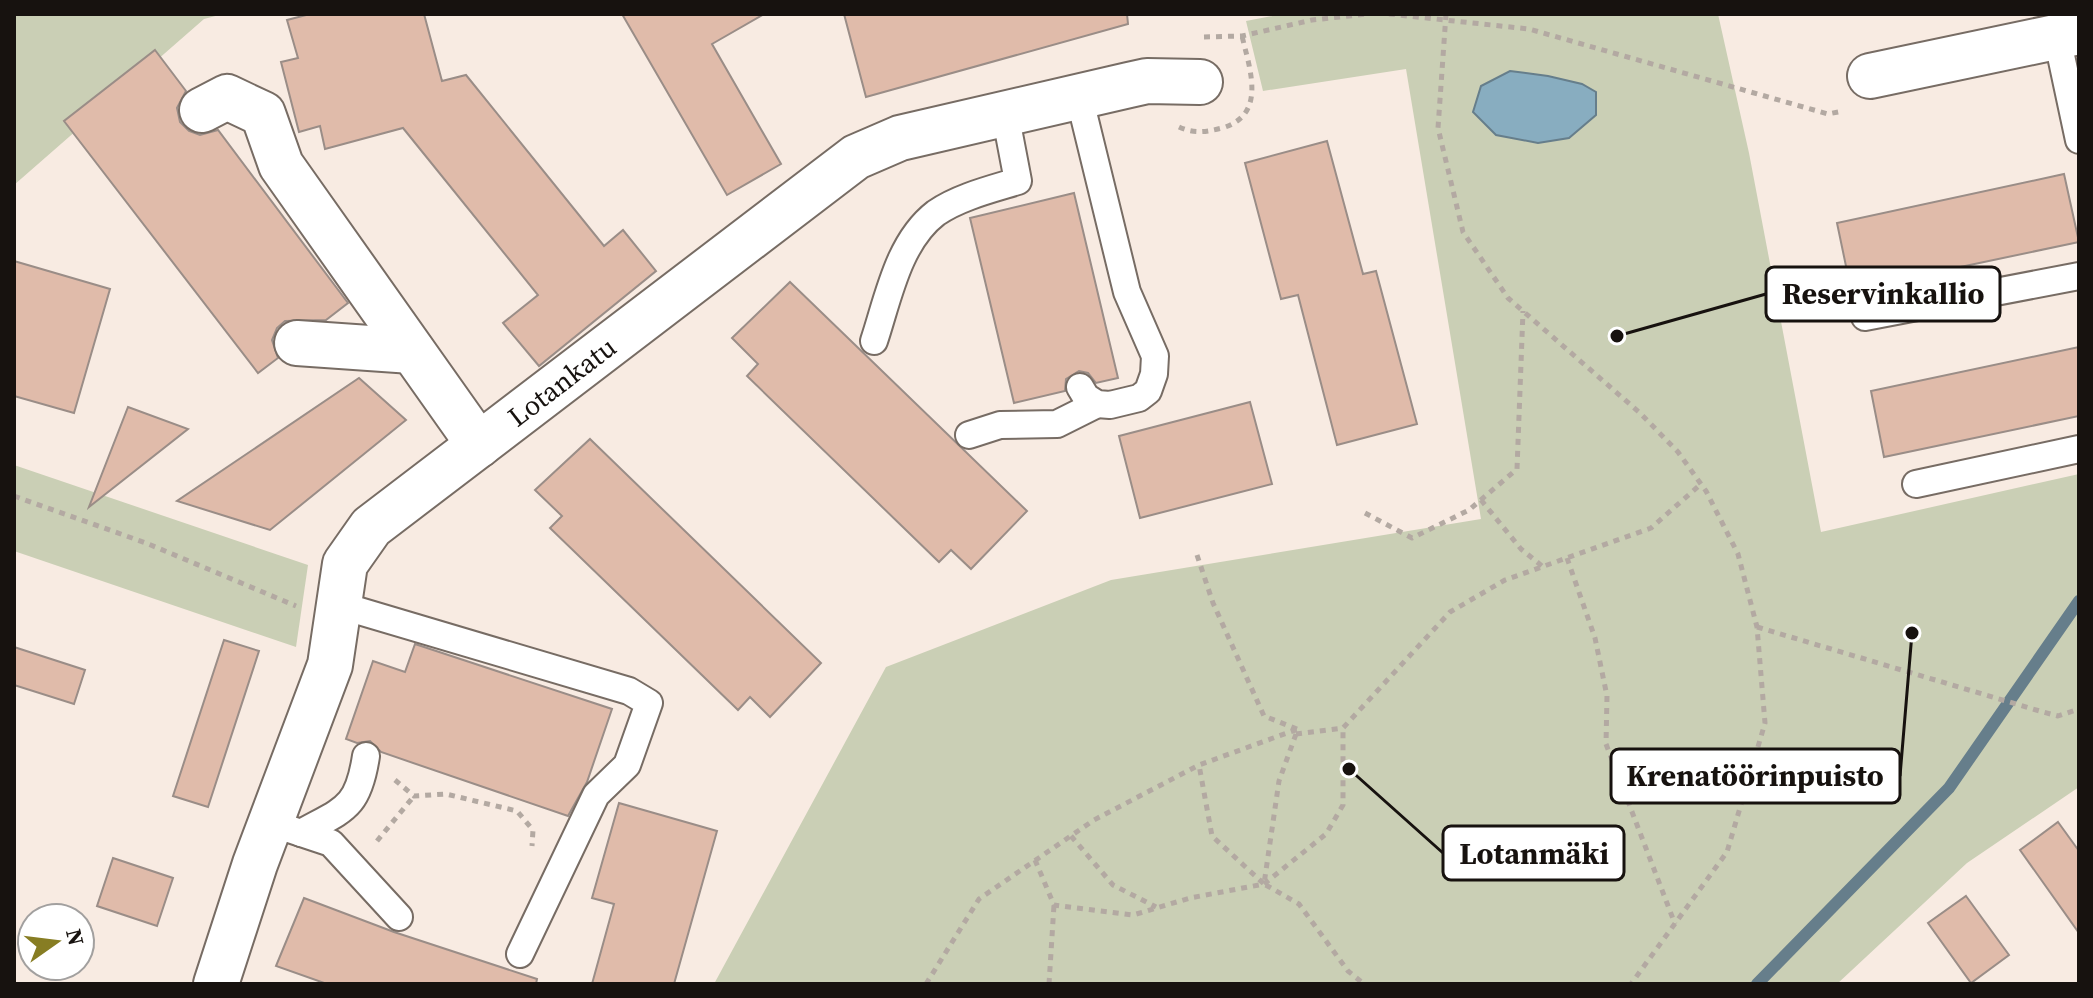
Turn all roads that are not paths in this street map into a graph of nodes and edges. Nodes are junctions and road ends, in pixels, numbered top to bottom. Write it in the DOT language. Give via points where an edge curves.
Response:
graph roads {
  1 [pos="2068,34"];
  2 [pos="1870,76"];
  3 [pos="1200,82"];
  4 [pos="1079,96"];
  5 [pos="202,110"];
  6 [pos="1005,113"];
  7 [pos="2079,140"];
  8 [pos="2079,276"];
  9 [pos="1865,317"];
  10 [pos="874,341"];
  11 [pos="297,343"];
  12 [pos="412,351"];
  13 [pos="969,435"];
  14 [pos="479,445"];
  15 [pos="2079,449"];
  16 [pos="1916,484"];
  17 [pos="339,605"];
  18 [pos="365,764"];
  19 [pos="286,828"];
  20 [pos="399,917"];
  21 [pos="520,954"];
  22 [pos="216,984"];
  1 -- 2 [label="street"];
  1 -- 7 [label="lane"];
  3 -- 4 [label="street, Lotankatu" via="1147,81"];
  4 -- 6 [label="street, Lotankatu"];
  4 -- 13 [label="lane" via="1127,292 1155,356 1154,374 1148,391 1125,402 1088,396 1057,424 1000,425"];
  5 -- 12 [label="street" via="227,97 263,114 281,165"];
  6 -- 10 [label="lane" via="1018,181 936,213 912,242 895,275"];
  6 -- 14 [label="street, Lotankatu" via="900,138 856,157"];
  8 -- 9 [label="lane"];
  11 -- 12 [label="street"];
  12 -- 14 [label="street"];
  14 -- 17 [label="street, Lotankatu" via="371,527 345,564"];
  15 -- 16 [label="lane"];
  17 -- 19 [label="street, Lotankatu" via="330,665"];
  17 -- 21 [label="lane" via="629,691 649,703 627,765 596,795"];
  18 -- 19 [label="lane" via="350,806"];
  19 -- 20 [label="lane" via="331,843"];
  19 -- 22 [label="street, Lotankatu"];
}
